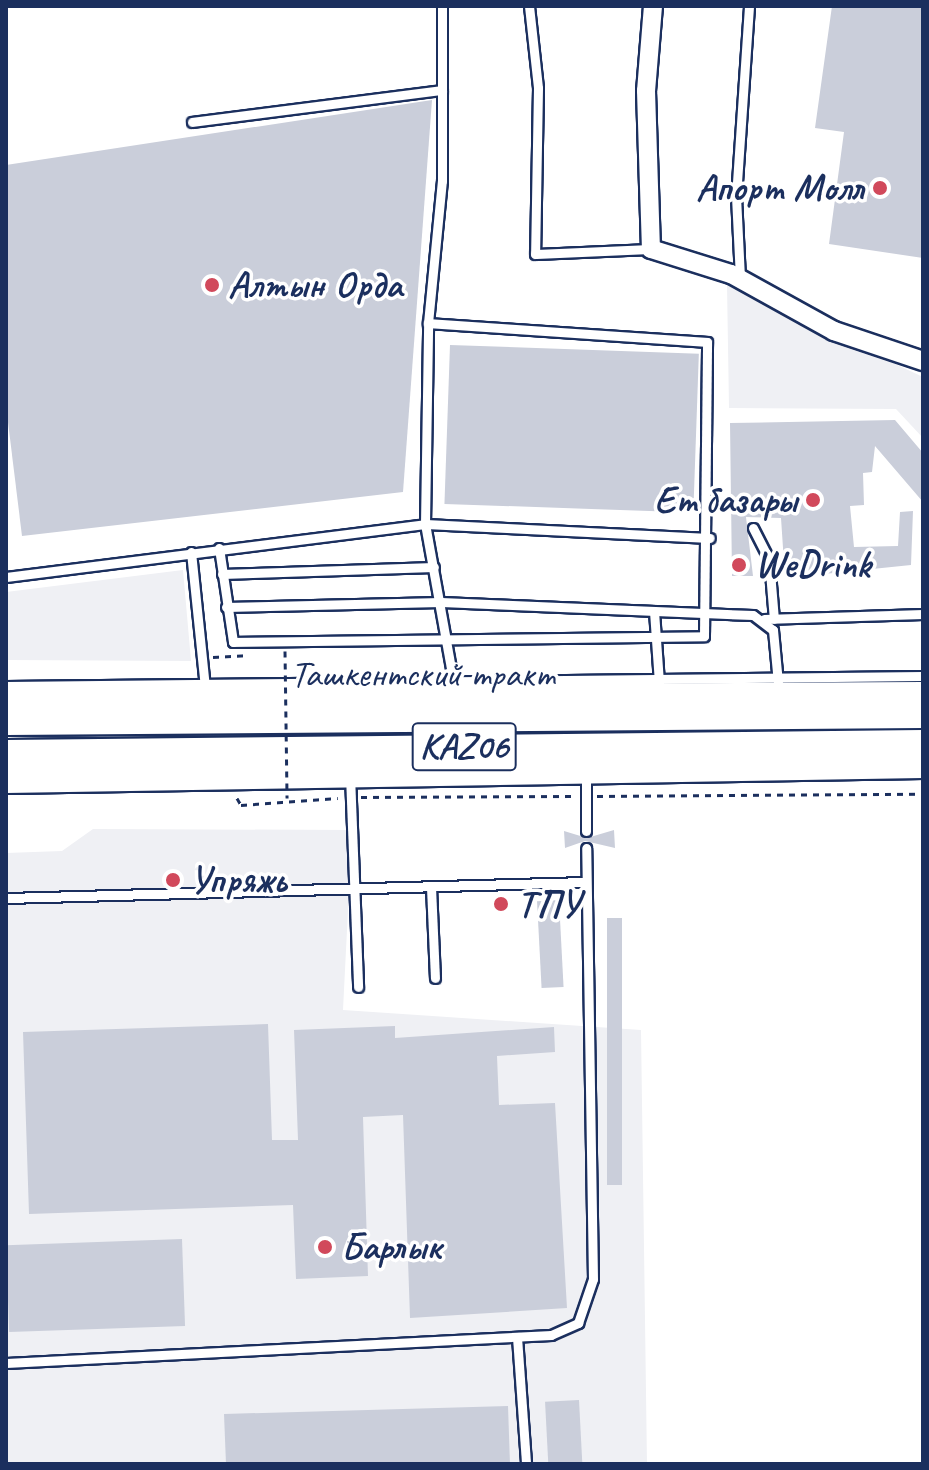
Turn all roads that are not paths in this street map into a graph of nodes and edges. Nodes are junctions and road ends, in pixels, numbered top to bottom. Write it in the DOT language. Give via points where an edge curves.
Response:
graph roads {
  1 [pos="442,6"];
  2 [pos="529,6"];
  3 [pos="653,6"];
  4 [pos="749,6"];
  5 [pos="442,90"];
  6 [pos="192,122"];
  7 [pos="651,249"];
  8 [pos="739,279"];
  9 [pos="428,323"];
  10 [pos="923,361"];
  11 [pos="425,524"];
  12 [pos="753,528"];
  13 [pos="710,538"];
  14 [pos="219,548"];
  15 [pos="191,552"];
  16 [pos="434,567"];
  17 [pos="222,574"];
  18 [pos="6,577"];
  19 [pos="441,602"];
  20 [pos="226,607"];
  21 [pos="654,611"];
  22 [pos="709,612"];
  23 [pos="923,614"];
  24 [pos="769,619"];
  25 [pos="449,636"];
  26 [pos="658,639"];
  27 [pos="923,676"];
  28 [pos="6,686"];
  29 [pos="660,686"];
  30 [pos="778,686"];
  31 [pos="205,689"];
  32 [pos="454,689"];
  33 [pos="923,694"];
  34 [pos="6,699"];
  35 [pos="923,712"];
  36 [pos="6,719"];
  37 [pos="923,746"];
  38 [pos="6,756"];
  39 [pos="923,766"];
  40 [pos="586,775"];
  41 [pos="923,776"];
  42 [pos="350,777"];
  43 [pos="6,781"];
  44 [pos="586,831"];
  45 [pos="586,848"];
  46 [pos="586,882"];
  47 [pos="431,887"];
  48 [pos="356,888"];
  49 [pos="6,898"];
  50 [pos="435,978"];
  51 [pos="358,987"];
  52 [pos="517,1337"];
  53 [pos="6,1363"];
  54 [pos="526,1464"];
  1 -- 5 [label="lane"];
  2 -- 7 [label="lane" via="538,88 535,254"];
  3 -- 7 [label="street" via="646,91"];
  4 -- 8 [label="lane" via="736,197"];
  5 -- 6 [label="lane"];
  5 -- 9 [label="lane"];
  7 -- 8 [label="street"];
  8 -- 10 [label="street" via="834,331"];
  9 -- 11 [label="lane"];
  9 -- 13 [label="lane" via="707,342"];
  11 -- 13 [label="lane"];
  11 -- 14 [label="lane"];
  11 -- 16 [label="lane"];
  12 -- 24 [label="lane" via="769,560"];
  13 -- 22 [label="lane"];
  14 -- 15 [label="lane"];
  14 -- 17 [label="lane"];
  15 -- 18 [label="lane"];
  15 -- 31 [label="lane"];
  16 -- 17 [label="lane"];
  16 -- 19 [label="lane"];
  17 -- 20 [label="lane"];
  19 -- 20 [label="lane"];
  19 -- 21 [label="lane"];
  19 -- 25 [label="lane"];
  20 -- 25 [label="lane" via="233,642"];
  21 -- 22 [label="lane"];
  21 -- 26 [label="lane"];
  22 -- 24 [label="lane"];
  22 -- 26 [label="lane" via="704,636"];
  23 -- 24 [label="lane"];
  24 -- 30 [label="lane"];
  25 -- 26 [label="lane"];
  25 -- 32 [label="lane"];
  26 -- 29 [label="lane"];
  27 -- 30 [label="lane"];
  28 -- 31 [label="lane"];
  29 -- 30 [label="main road"];
  29 -- 32 [label="main road"];
  30 -- 33 [label="main road"];
  31 -- 32 [label="main road"];
  31 -- 34 [label="main road"];
  35 -- 36 [label="highway, Ташкентский тракт / KАZ06"];
  37 -- 38 [label="highway, KАZ06"];
  39 -- 40 [label="main road"];
  40 -- 41 [label="lane"];
  40 -- 42 [label="main road"];
  40 -- 44 [label="lane"];
  42 -- 43 [label="main road"];
  42 -- 48 [label="lane"];
  45 -- 46 [label="lane"];
  46 -- 47 [label="lane"];
  46 -- 52 [label="lane" via="593,1279 578,1323 551,1335"];
  47 -- 48 [label="lane"];
  47 -- 50 [label="lane"];
  48 -- 49 [label="lane"];
  48 -- 51 [label="lane"];
  52 -- 53 [label="lane"];
  52 -- 54 [label="lane"];
}
